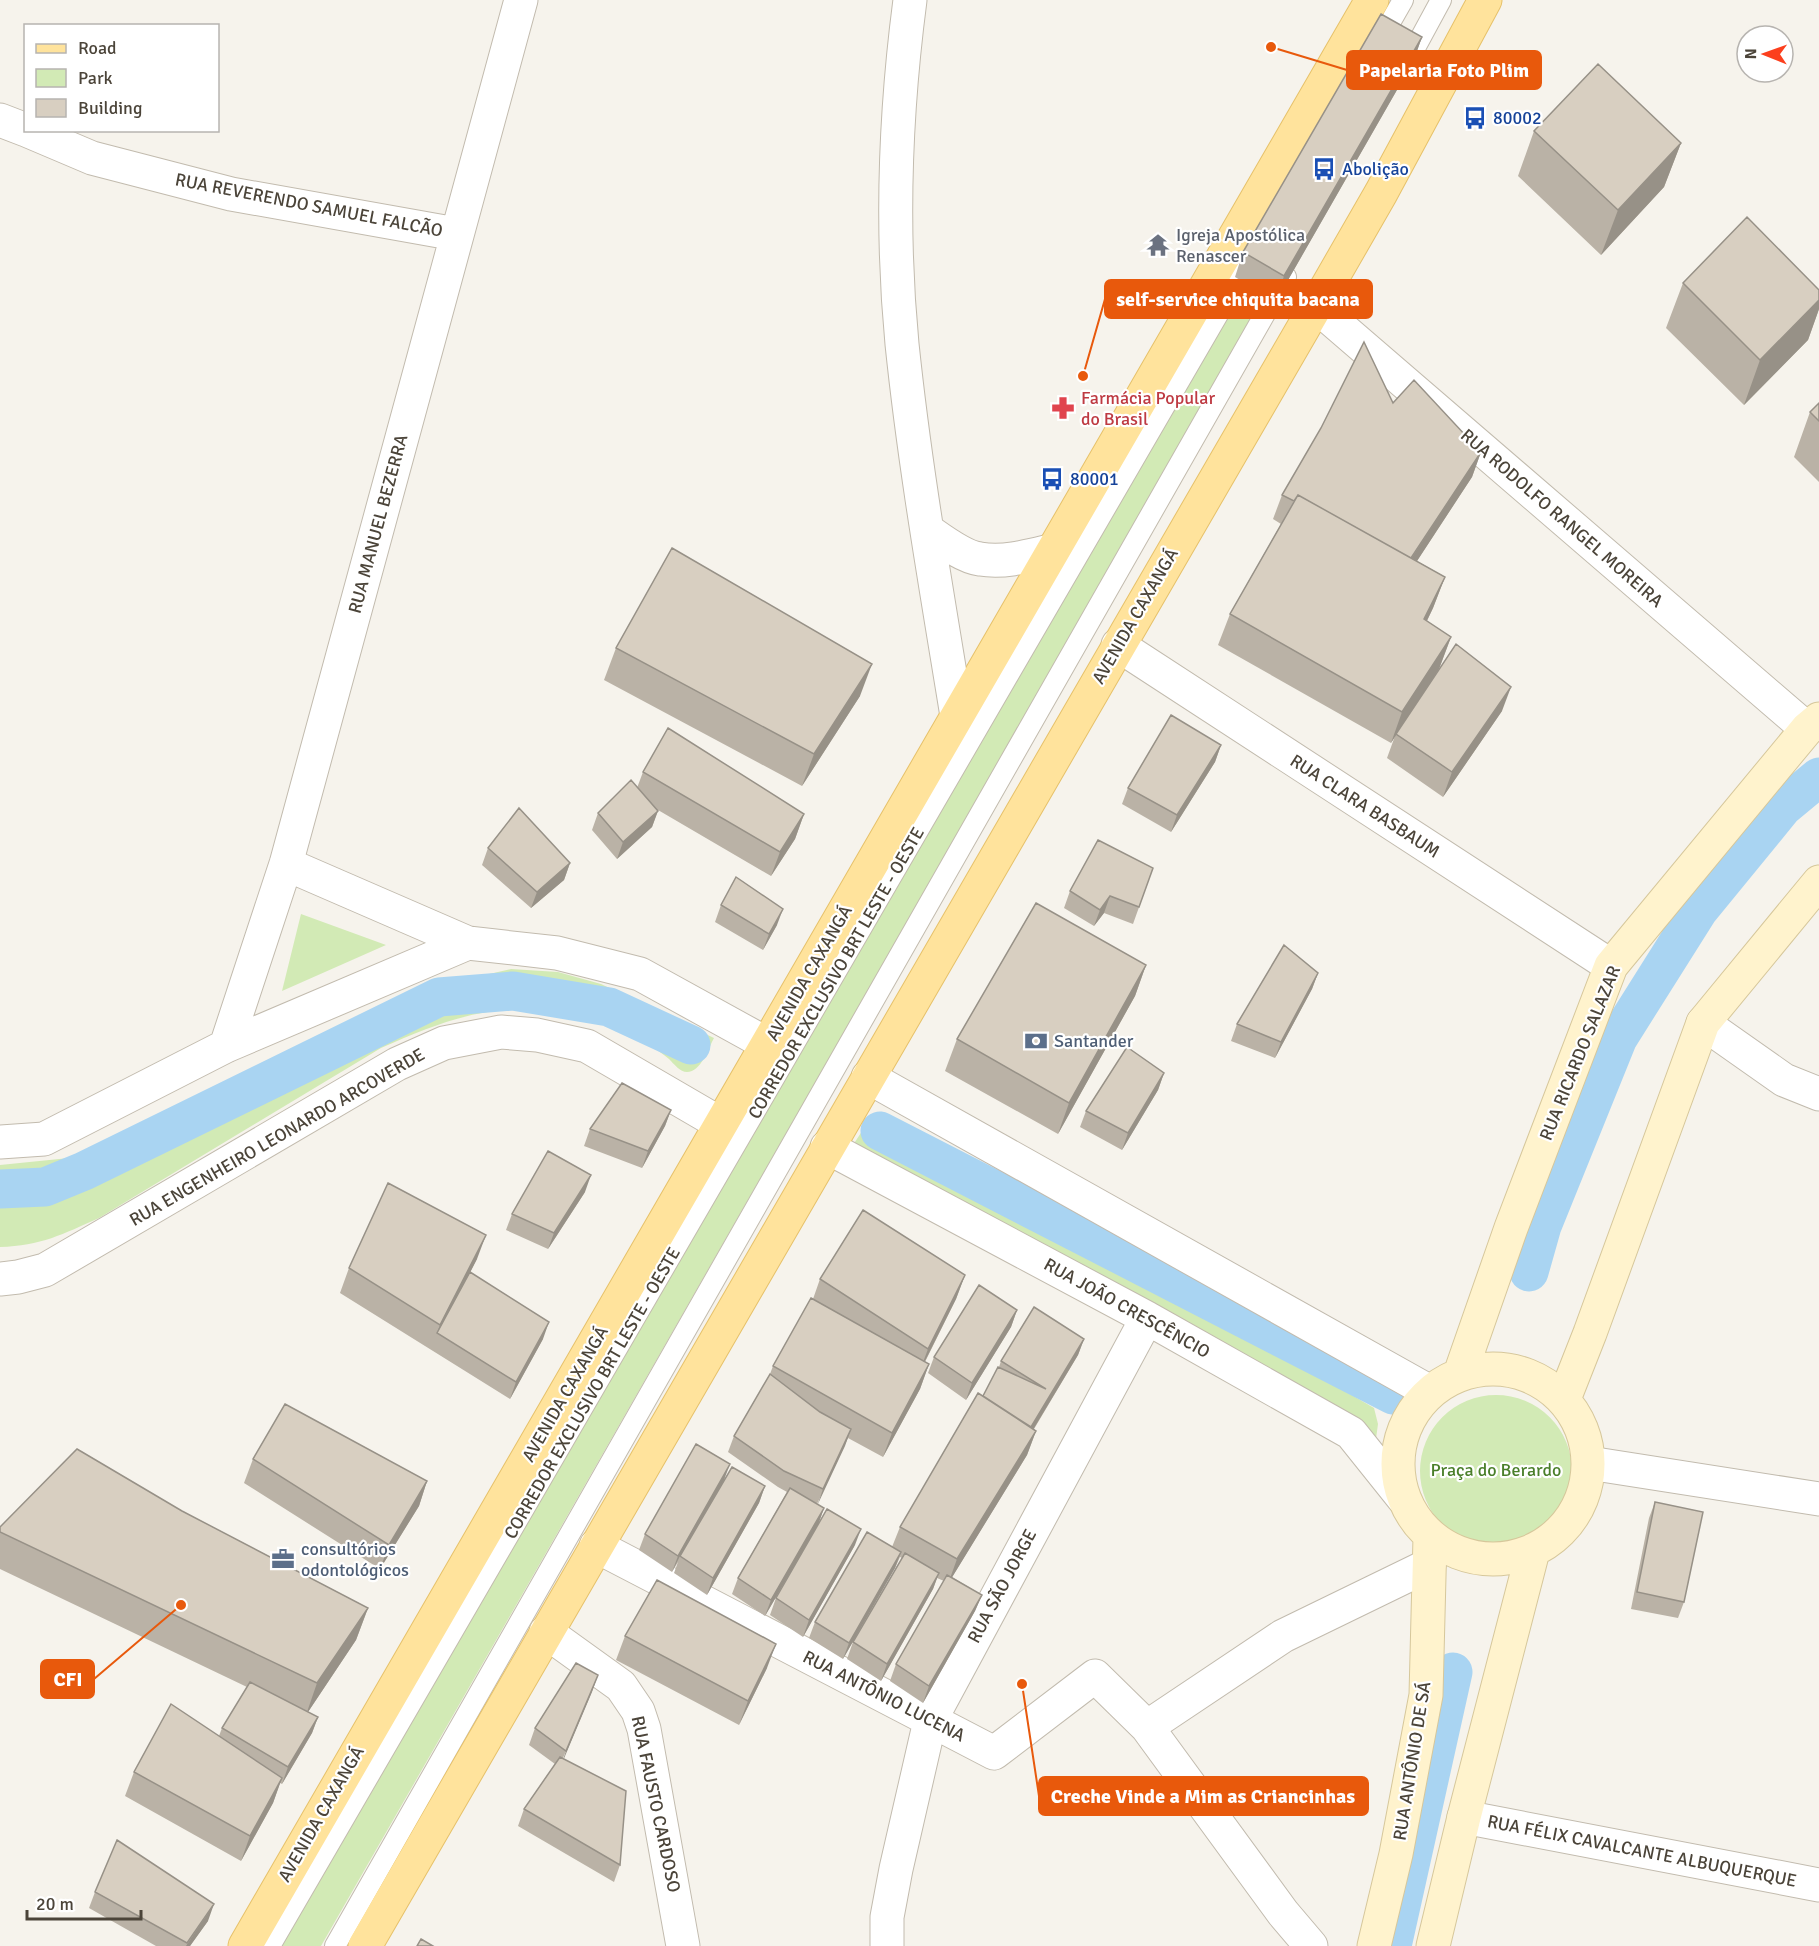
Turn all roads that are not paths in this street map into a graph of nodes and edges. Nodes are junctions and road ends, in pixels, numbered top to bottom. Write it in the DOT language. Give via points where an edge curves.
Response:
graph roads {
  1 [pos="521,0"];
  2 [pos="910,0"];
  3 [pos="1372,0"];
  4 [pos="1403,0"];
  5 [pos="1441,0"];
  6 [pos="1485,0"];
  7 [pos="1367,62"];
  8 [pos="1398,78"];
  9 [pos="0,120"];
  10 [pos="24,129"];
  11 [pos="31,132"];
  12 [pos="456,234"];
  13 [pos="1259,244"];
  14 [pos="1295,261"];
  15 [pos="1316,306"];
  16 [pos="927,530"];
  17 [pos="1054,550"];
  18 [pos="1118,645"];
  19 [pos="957,716"];
  20 [pos="1813,724"];
  21 [pos="286,864"];
  22 [pos="1819,882"];
  23 [pos="468,944"];
  24 [pos="1611,966"];
  25 [pos="1703,1023"];
  26 [pos="767,1044"];
  27 [pos="226,1046"];
  28 [pos="868,1077"];
  29 [pos="1819,1094"];
  30 [pos="721,1124"];
  31 [pos="0,1142"];
  32 [pos="827,1147"];
  33 [pos="0,1279"];
  34 [pos="1147,1318"];
  35 [pos="1460,1374"];
  36 [pos="1430,1392"];
  37 [pos="1564,1400"];
  38 [pos="1589,1463"];
  39 [pos="1403,1498"];
  40 [pos="1819,1499"];
  41 [pos="596,1546"];
  42 [pos="1430,1551"];
  43 [pos="1533,1551"];
  44 [pos="546,1632"];
  45 [pos="930,1721"];
  46 [pos="1147,1727"];
  47 [pos="1464,1817"];
  48 [pos="1819,1886"];
  49 [pos="245,1946"];
  50 [pos="270,1946"];
  51 [pos="335,1946"];
  52 [pos="365,1946"];
  53 [pos="683,1946"];
  54 [pos="887,1946"];
  55 [pos="1311,1946"];
  56 [pos="1374,1946"];
  57 [pos="1433,1946"];
  1 -- 12 [label="street, RUA MANUEL BEZERRA"];
  2 -- 16 [label="street" via="897,138 897,242 902,343"];
  3 -- 17 [label="main road, AVENIDA CAXANGÁ"];
  4 -- 7 [label="lane"];
  5 -- 8 [label="lane"];
  6 -- 15 [label="main road, AVENIDA CAXANGÁ"];
  9 -- 10 [label="street, RUA REVERENDO SAMUEL FALCÃO"];
  11 -- 12 [label="street, RUA REVERENDO SAMUEL FALCÃO" via="92,158 231,194"];
  12 -- 21 [label="street, RUA MANUEL BEZERRA"];
  13 -- 50 [label="lane, CORREDOR EXCLUSIVO BRT LESTE - OESTE"];
  14 -- 51 [label="lane"];
  15 -- 18 [label="main road, AVENIDA CAXANGÁ"];
  15 -- 20 [label="street, RUA RODOLFO RANGEL MOREIRA"];
  16 -- 17 [label="street" via="978,559 1015,559"];
  16 -- 19 [label="street"];
  17 -- 19 [label="main road, AVENIDA CAXANGÁ"];
  18 -- 24 [label="street, RUA CLARA BASBAUM"];
  18 -- 28 [label="main road, AVENIDA CAXANGÁ"];
  19 -- 26 [label="main road, AVENIDA CAXANGÁ"];
  20 -- 24 [label="street, RUA RICARDO SALAZAR"];
  21 -- 23 [label="street"];
  21 -- 27 [label="street, RUA MANUEL BEZERRA"];
  22 -- 25 [label="street"];
  23 -- 26 [label="street" via="557,952 640,974"];
  23 -- 27 [label="street"];
  24 -- 35 [label="street, RUA RICARDO SALAZAR"];
  25 -- 29 [label="street" via="1784,1080"];
  25 -- 37 [label="street"];
  26 -- 30 [label="main road, AVENIDA CAXANGÁ"];
  27 -- 31 [label="street" via="44,1139"];
  28 -- 32 [label="main road, AVENIDA CAXANGÁ"];
  28 -- 36 [label="street"];
  30 -- 33 [label="street, RUA ENGENHEIRO LEONARDO ARCOVERDE" via="587,1046 501,1032 444,1043 398,1064 45,1270"];
  30 -- 49 [label="main road, AVENIDA CAXANGÁ"];
  32 -- 34 [label="street, RUA JOÃO CRESCÊNCIO"];
  32 -- 41 [label="main road, AVENIDA CAXANGÁ"];
  34 -- 39 [label="street, RUA JOÃO CRESCÊNCIO" via="1351,1433"];
  34 -- 45 [label="street, RUA SÃO JORGE"];
  35 -- 36 [label="street"];
  35 -- 37 [label="street" via="1488,1368 1516,1371 1542,1382"];
  36 -- 39 [label="street" via="1412,1414 1401,1441 1398,1470"];
  37 -- 38 [label="street" via="1586,1440"];
  38 -- 40 [label="street"];
  38 -- 43 [label="street" via="1585,1491 1574,1515 1556,1536"];
  39 -- 42 [label="street"];
  41 -- 44 [label="main road, AVENIDA CAXANGÁ"];
  41 -- 45 [label="street, RUA ANTÔNIO LUCENA"];
  42 -- 43 [label="street" via="1453,1552 1479,1560 1507,1560"];
  42 -- 46 [label="street" via="1283,1636"];
  42 -- 56 [label="street, RUA ANTÔNIO DE SÁ" via="1426,1695"];
  43 -- 47 [label="street"];
  44 -- 52 [label="main road, AVENIDA CAXANGÁ"];
  44 -- 53 [label="street, RUA FAUSTO CARDOSO" via="621,1686 638,1712"];
  45 -- 46 [label="street, RUA ANTÔNIO LUCENA" via="994,1753 1095,1676"];
  45 -- 54 [label="street, RUA SÃO JORGE" via="896,1869 887,1917"];
  46 -- 55 [label="street"];
  47 -- 48 [label="street, RUA FÉLIX CAVALCANTE ALBUQUERQUE"];
  47 -- 57 [label="street"];
}
